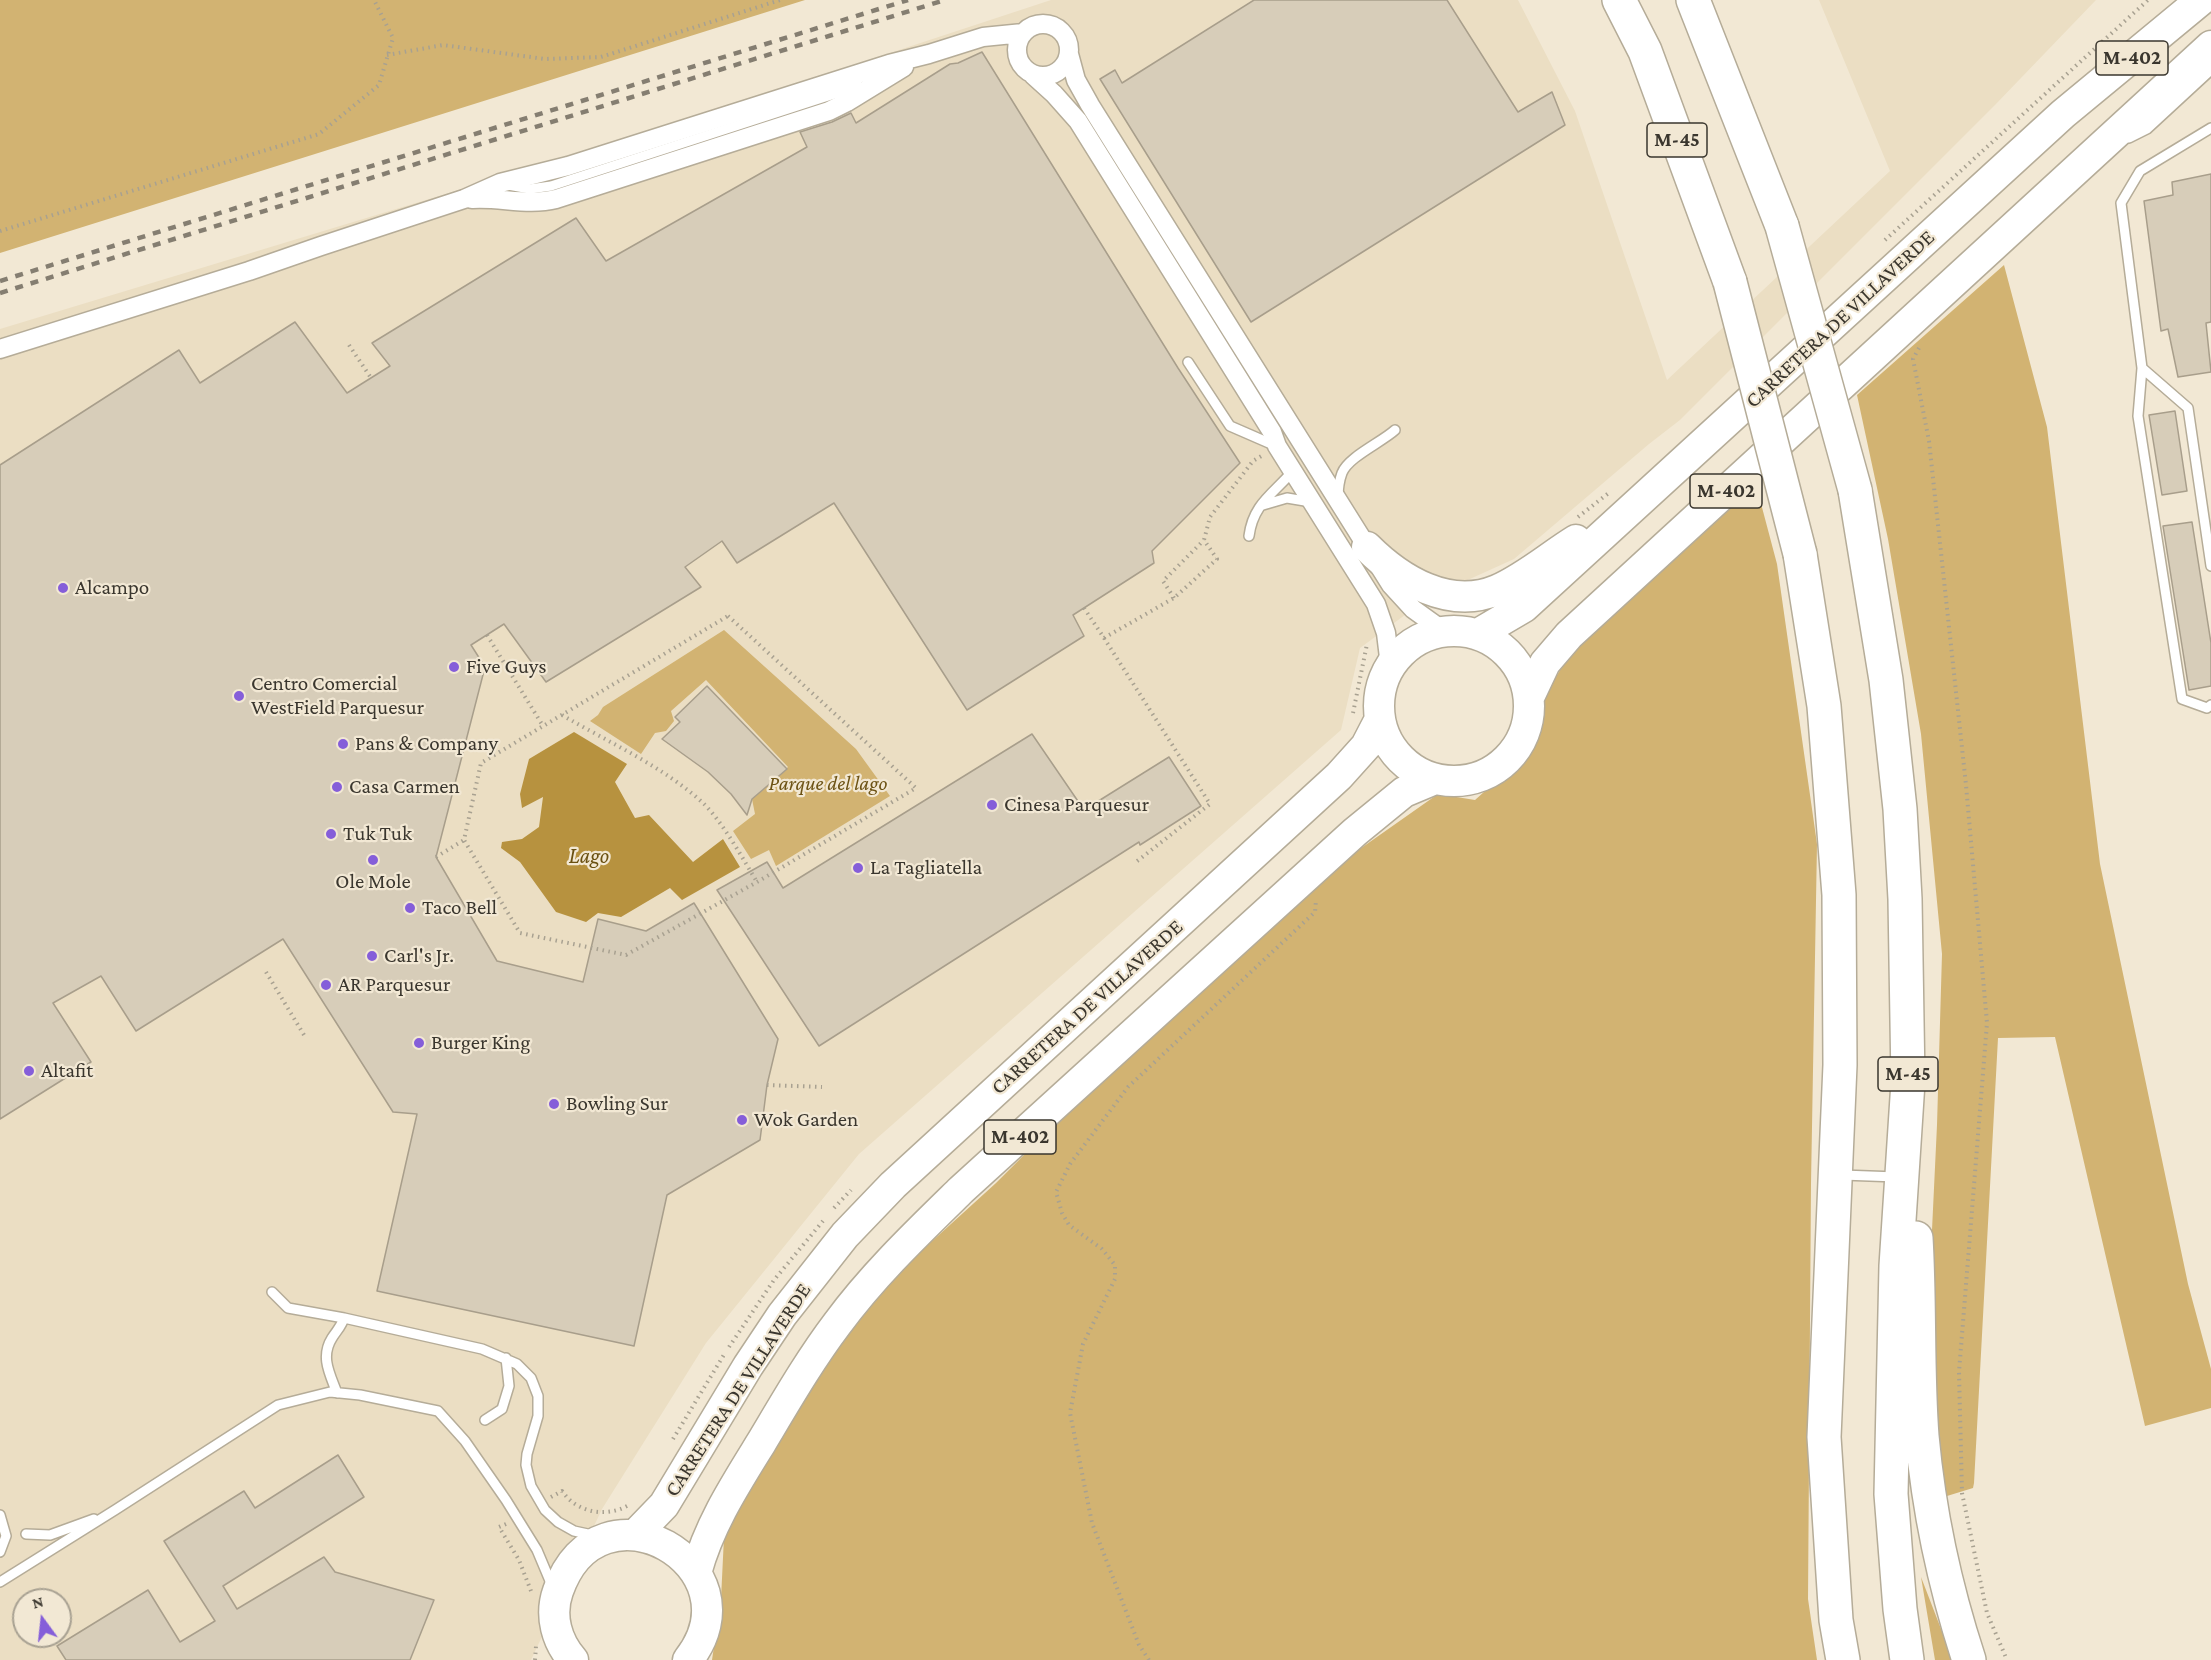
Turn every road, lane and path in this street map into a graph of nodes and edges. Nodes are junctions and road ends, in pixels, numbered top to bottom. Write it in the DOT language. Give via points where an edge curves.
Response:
graph roads {
  1 [pos="374,0"];
  2 [pos="780,0"];
  3 [pos="1619,0"];
  4 [pos="1693,0"];
  5 [pos="2148,0"];
  6 [pos="2179,0"];
  7 [pos="2200,0"];
  8 [pos="2114,30"];
  9 [pos="1023,33"];
  10 [pos="2211,46"];
  11 [pos="387,54"];
  12 [pos="930,54"];
  13 [pos="1069,54"];
  14 [pos="2211,70"];
  15 [pos="891,74"];
  16 [pos="1033,75"];
  17 [pos="2063,114"];
  18 [pos="2211,128"];
  19 [pos="2092,156"];
  20 [pos="500,183"];
  21 [pos="464,199"];
  22 [pos="0,231"];
  23 [pos="1923,340"];
  24 [pos="349,345"];
  25 [pos="0,349"];
  26 [pos="1188,362"];
  27 [pos="2142,368"];
  28 [pos="371,378"];
  29 [pos="1395,430"];
  30 [pos="1277,446"];
  31 [pos="1293,471"];
  32 [pos="1650,494"];
  33 [pos="1337,500"];
  34 [pos="1313,502"];
  35 [pos="1258,507"];
  36 [pos="1249,536"];
  37 [pos="1204,540"];
  38 [pos="1367,548"];
  39 [pos="2211,566"];
  40 [pos="1174,598"];
  41 [pos="1084,608"];
  42 [pos="1445,632"];
  43 [pos="1478,634"];
  44 [pos="487,635"];
  45 [pos="1104,638"];
  46 [pos="1390,666"];
  47 [pos="1529,697"];
  48 [pos="2211,705"];
  49 [pos="562,715"];
  50 [pos="1380,719"];
  51 [pos="543,726"];
  52 [pos="1435,779"];
  53 [pos="464,840"];
  54 [pos="435,857"];
  55 [pos="1136,862"];
  56 [pos="1318,866"];
  57 [pos="757,882"];
  58 [pos="266,972"];
  59 [pos="304,1035"];
  60 [pos="1908,1082"];
  61 [pos="767,1085"];
  62 [pos="822,1087"];
  63 [pos="1835,1175"];
  64 [pos="1902,1177"];
  65 [pos="272,1292"];
  66 [pos="344,1318"];
  67 [pos="506,1358"];
  68 [pos="337,1393"];
  69 [pos="485,1420"];
  70 [pos="116,1510"];
  71 [pos="0,1515"];
  72 [pos="499,1527"];
  73 [pos="26,1534"];
  74 [pos="635,1535"];
  75 [pos="605,1538"];
  76 [pos="0,1552"];
  77 [pos="696,1573"];
  78 [pos="0,1582"];
  79 [pos="545,1598"];
  80 [pos="1836,1620"];
  81 [pos="557,1651"];
  82 [pos="535,1660"];
  83 [pos="688,1660"];
  84 [pos="1149,1660"];
  85 [pos="1837,1660"];
  86 [pos="1843,1660"];
  87 [pos="1907,1660"];
  88 [pos="1968,1660"];
  89 [pos="2007,1660"];
  1 -- 11 [label="path" via="393,38"];
  2 -- 11 [label="path" via="602,57 545,59 443,45"];
  3 -- 63 [label="highway, M-45, bridge" via="1644,51 1730,282 1800,555 1824,706 1839,895 1840,1065"];
  4 -- 60 [label="highway, M-45, bridge" via="1782,226 1855,490 1886,680 1900,809"];
  5 -- 8 [label="path"];
  6 -- 17 [label="highway"];
  7 -- 17 [label="highway, CARRETERA DE VILLAVERDE / M-402"];
  9 -- 12 [label="street" via="983,37"];
  9 -- 13 [label="street" via="1036,25 1054,27 1065,36"];
  9 -- 16 [label="street" via="1018,55 1025,70"];
  10 -- 19 [label="highway, M-402"];
  11 -- 22 [label="path" via="379,85 319,134"];
  12 -- 15 [label="street"];
  12 -- 20 [label="street" via="568,166"];
  13 -- 16 [label="street" via="1057,71"];
  13 -- 33 [label="street" via="1076,80 1090,105"];
  14 -- 19 [label="lane" via="2147,129"];
  15 -- 20 [label="lane" via="683,148 542,188 524,189"];
  15 -- 21 [label="street" via="829,111 556,199"];
  16 -- 30 [label="street" via="1078,121 1272,432"];
  17 -- 32 [label="highway, CARRETERA DE VILLAVERDE / M-402"];
  18 -- 27 [label="lane" via="2140,171 2121,203"];
  19 -- 47 [label="highway, M-402" via="1560,644 1545,663"];
  20 -- 21 [label="street"];
  21 -- 25 [label="street"];
  23 -- 89 [label="path" via="1913,359 1929,441 1987,1023 1959,1372 1962,1493 1988,1613"];
  24 -- 28 [label="path"];
  26 -- 30 [label="lane" via="1230,426"];
  27 -- 39 [label="lane" via="2188,408"];
  27 -- 48 [label="lane" via="2138,416 2182,699 2207,708"];
  29 -- 33 [label="lane" via="1346,467"];
  30 -- 31 [label="street"];
  30 -- 37 [label="path" via="1253,461 1210,518"];
  31 -- 34 [label="street"];
  31 -- 35 [label="lane"];
  32 -- 38 [label="highway" via="1517,579 1479,595 1456,595 1419,586"];
  32 -- 43 [label="highway, CARRETERA DE VILLAVERDE / M-402" via="1524,607"];
  33 -- 38 [label="street"];
  34 -- 35 [label="lane" via="1287,498"];
  34 -- 46 [label="street" via="1376,604 1386,633"];
  35 -- 36 [label="lane"];
  37 -- 40 [label="path" via="1163,581"];
  37 -- 40 [label="path" via="1216,559"];
  38 -- 42 [label="street" via="1396,593"];
  40 -- 45 [label="path"];
  41 -- 45 [label="path"];
  42 -- 43 [label="highway, M-402"];
  42 -- 46 [label="highway, M-402" via="1419,640"];
  43 -- 47 [label="highway" via="1511,656"];
  44 -- 51 [label="path"];
  45 -- 55 [label="path" via="1210,804"];
  46 -- 50 [label="highway, M-402" via="1381,687"];
  47 -- 52 [label="highway, M-402" via="1525,732 1503,763 1493,771 1468,779"];
  49 -- 51 [label="path"];
  49 -- 57 [label="path" via="670,777 704,804"];
  49 -- 57 [label="path" via="728,616 916,788"];
  50 -- 52 [label="highway" via="1397,753"];
  50 -- 74 [label="highway, CARRETERA DE VILLAVERDE / M-402" via="1366,746 1333,782 893,1185 844,1235 772,1329 664,1505"];
  51 -- 53 [label="path" via="481,763"];
  52 -- 56 [label="highway, M-402" via="1393,800"];
  53 -- 54 [label="path"];
  53 -- 57 [label="path" via="520,933 626,955"];
  56 -- 77 [label="highway, M-402" via="961,1190 869,1284 824,1341 728,1497 705,1543"];
  56 -- 84 [label="path" via="1315,912 1128,1087 1070,1164 1056,1192 1069,1225 1102,1249 1115,1265 1115,1279 1083,1344 1070,1413 1092,1523 1139,1645"];
  58 -- 59 [label="path"];
  60 -- 64 [label="highway, M-45"];
  60 -- 88 [label="highway" via="1925,1467 1940,1559"];
  61 -- 62 [label="path"];
  63 -- 64 [label="lane"];
  63 -- 80 [label="highway, M-45" via="1824,1437"];
  64 -- 87 [label="highway, M-45" via="1891,1494"];
  65 -- 66 [label="lane" via="288,1308"];
  66 -- 67 [label="lane"];
  66 -- 68 [label="lane" via="330,1341 326,1359"];
  67 -- 69 [label="lane" via="509,1386 502,1409"];
  67 -- 75 [label="lane" via="531,1378 538,1396 538,1416 526,1465 535,1493 545,1510 565,1527"];
  68 -- 70 [label="lane" via="278,1405"];
  68 -- 79 [label="lane" via="438,1411 465,1441 537,1550"];
  70 -- 73 [label="lane" via="50,1535"];
  70 -- 78 [label="lane"];
  71 -- 76 [label="lane" via="6,1536"];
  72 -- 79 [label="path"];
  74 -- 75 [label="highway"];
  74 -- 77 [label="highway" via="670,1546"];
  75 -- 79 [label="highway" via="578,1556"];
  77 -- 83 [label="highway" via="705,1594 706,1617 701,1639"];
  79 -- 81 [label="highway" via="555,1624"];
  80 -- 85 [label="highway"];
  80 -- 86 [label="highway, M-45"];
  81 -- 82 [label="path"];
}
